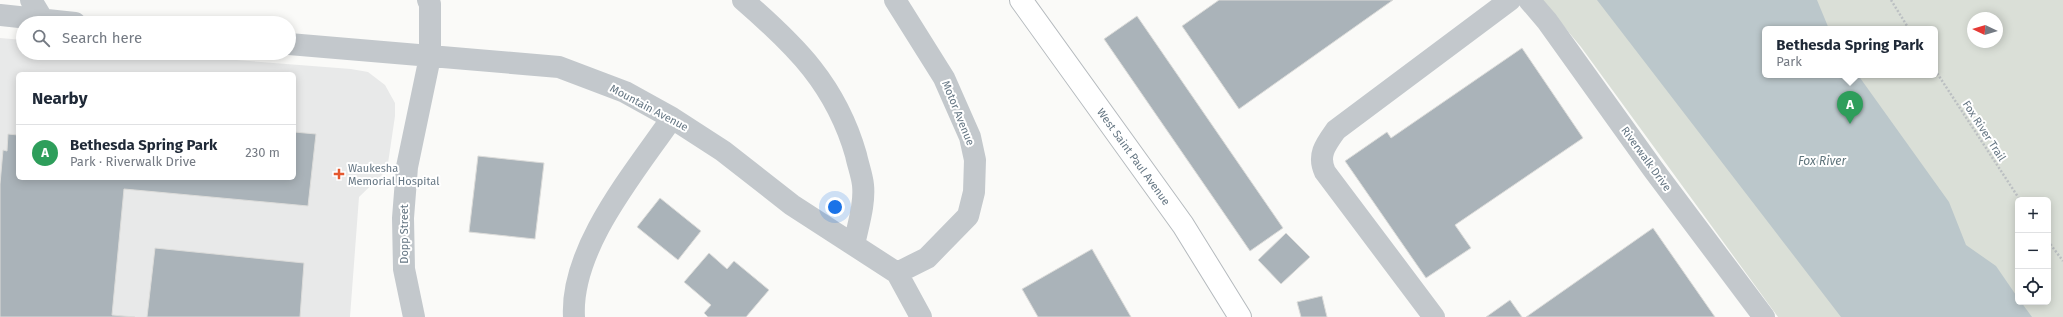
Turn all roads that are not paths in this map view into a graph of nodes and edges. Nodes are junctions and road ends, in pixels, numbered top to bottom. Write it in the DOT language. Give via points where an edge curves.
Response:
graph roads {
  1 [pos="31,0"];
  2 [pos="428,0"];
  3 [pos="743,0"];
  4 [pos="895,0"];
  5 [pos="1022,0"];
  6 [pos="1510,0"];
  7 [pos="1529,0"];
  8 [pos="0,15"];
  9 [pos="41,16"];
  10 [pos="16,17"];
  11 [pos="296,45"];
  12 [pos="430,57"];
  13 [pos="672,118"];
  14 [pos="854,244"];
  15 [pos="897,273"];
  16 [pos="414,317"];
  17 [pos="574,317"];
  18 [pos="921,317"];
  19 [pos="1240,317"];
  20 [pos="1434,317"];
  21 [pos="1764,317"];
  1 -- 9 [label="street"];
  2 -- 12 [label="street, Dopp Street"];
  3 -- 14 [label="street" via="777,29 810,64 836,103 850,133 863,184 863,202"];
  4 -- 15 [label="street, Motor Avenue" via="944,78 970,137 975,160 974,192 968,216 927,258"];
  5 -- 19 [label="main road, West Saint Paul Avenue" via="1183,225"];
  6 -- 20 [label="street" via="1342,125 1326,144 1321,155 1321,164 1325,172"];
  7 -- 21 [label="street, Riverwalk Drive" via="1548,21 1653,169"];
  8 -- 10 [label="street"];
  11 -- 12 [label="street, Mountain Avenue"];
  12 -- 13 [label="street, Mountain Avenue" via="559,67 625,92"];
  12 -- 16 [label="street, Dopp Street" via="407,167 403,218 404,269"];
  13 -- 14 [label="street, Mountain Avenue" via="723,151 792,205"];
  13 -- 17 [label="street" via="599,224 580,277"];
  14 -- 15 [label="street, Mountain Avenue"];
  15 -- 18 [label="street"];
}
